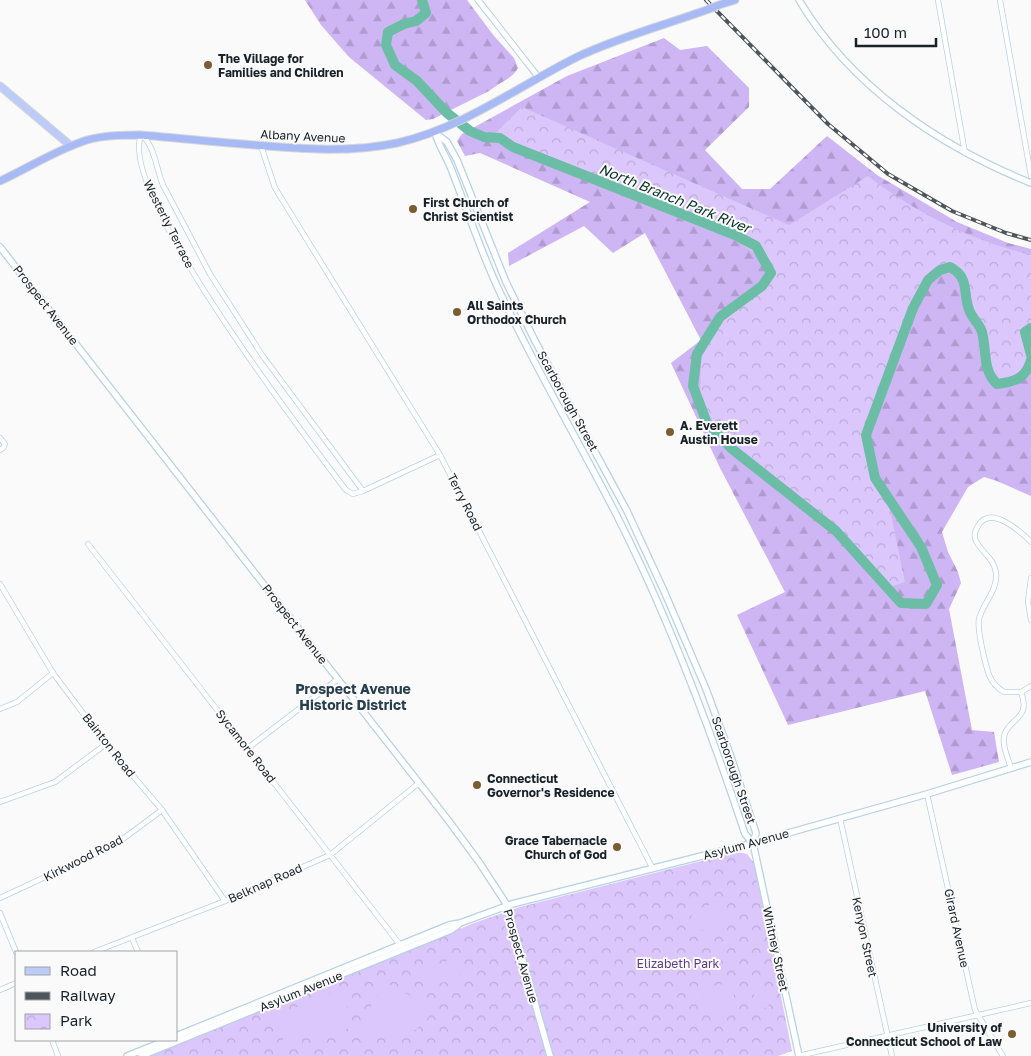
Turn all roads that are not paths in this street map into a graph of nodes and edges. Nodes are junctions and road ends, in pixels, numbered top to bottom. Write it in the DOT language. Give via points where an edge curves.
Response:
graph roads {
  1 [pos="478,0"];
  2 [pos="735,0"];
  3 [pos="799,0"];
  4 [pos="938,0"];
  5 [pos="1000,0"];
  6 [pos="539,78"];
  7 [pos="0,86"];
  8 [pos="434,132"];
  9 [pos="141,135"];
  10 [pos="71,146"];
  11 [pos="261,146"];
  12 [pos="966,153"];
  13 [pos="1031,176"];
  14 [pos="0,181"];
  15 [pos="1031,183"];
  16 [pos="0,247"];
  17 [pos="506,282"];
  18 [pos="497,286"];
  19 [pos="534,339"];
  20 [pos="524,343"];
  21 [pos="582,425"];
  22 [pos="572,430"];
  23 [pos="0,438"];
  24 [pos="0,450"];
  25 [pos="440,455"];
  26 [pos="363,491"];
  27 [pos="627,511"];
  28 [pos="617,516"];
  29 [pos="1031,542"];
  30 [pos="88,544"];
  31 [pos="1031,578"];
  32 [pos="0,584"];
  33 [pos="664,591"];
  34 [pos="654,596"];
  35 [pos="1031,620"];
  36 [pos="53,673"];
  37 [pos="338,679"];
  38 [pos="1031,686"];
  39 [pos="706,689"];
  40 [pos="1021,692"];
  41 [pos="696,693"];
  42 [pos="0,709"];
  43 [pos="106,744"];
  44 [pos="248,748"];
  45 [pos="731,757"];
  46 [pos="720,761"];
  47 [pos="1031,762"];
  48 [pos="1011,768"];
  49 [pos="419,783"];
  50 [pos="927,794"];
  51 [pos="0,802"];
  52 [pos="162,810"];
  53 [pos="840,818"];
  54 [pos="753,843"];
  55 [pos="330,855"];
  56 [pos="653,869"];
  57 [pos="0,898"];
  58 [pos="225,901"];
  59 [pos="507,905"];
  60 [pos="0,913"];
  61 [pos="132,938"];
  62 [pos="401,947"];
  63 [pos="16,951"];
  64 [pos="97,951"];
  65 [pos="138,951"];
  66 [pos="15,983"];
  67 [pos="0,990"];
  68 [pos="1031,1004"];
  69 [pos="978,1016"];
  70 [pos="887,1036"];
  71 [pos="178,1038"];
  72 [pos="52,1041"];
  73 [pos="164,1041"];
  74 [pos="172,1041"];
  75 [pos="58,1056"];
  76 [pos="127,1056"];
  77 [pos="141,1056"];
  78 [pos="550,1056"];
  79 [pos="799,1056"];
  80 [pos="892,1056"];
  81 [pos="1003,1056"];
  1 -- 6 [label="street"];
  2 -- 6 [label="highway, Albany Avenue, bridge" via="593,50"];
  3 -- 12 [label="main road" via="836,50 874,90 934,136"];
  4 -- 12 [label="street"];
  5 -- 13 [label="street"];
  6 -- 8 [label="highway, Albany Avenue" via="468,118"];
  7 -- 10 [label="main road"];
  8 -- 11 [label="highway, Albany Avenue" via="396,143 349,150"];
  8 -- 17 [label="main road, Scarborough Street" via="447,142 457,160"];
  8 -- 18 [label="main road, Scarborough Street"];
  9 -- 10 [label="highway, Albany Avenue" via="99,137"];
  9 -- 11 [label="highway, Albany Avenue"];
  9 -- 26 [label="street, Westerly Terrace" via="151,145 163,185 210,274 267,362"];
  9 -- 26 [label="street, Westerly Terrace" via="138,149 144,177 159,211 225,324 346,490 353,494"];
  10 -- 14 [label="highway, Albany Avenue"];
  11 -- 25 [label="street, Terry Road" via="275,188"];
  12 -- 15 [label="main road"];
  16 -- 37 [label="main road, Prospect Avenue"];
  17 -- 18 [label="main road"];
  17 -- 19 [label="main road, Scarborough Street"];
  18 -- 20 [label="main road, Scarborough Street"];
  19 -- 20 [label="main road"];
  19 -- 21 [label="main road, Scarborough Street"];
  20 -- 22 [label="main road, Scarborough Street"];
  21 -- 22 [label="main road"];
  21 -- 27 [label="main road, Scarborough Street"];
  22 -- 28 [label="main road, Scarborough Street"];
  23 -- 24 [label="street" via="4,444"];
  25 -- 26 [label="street"];
  25 -- 56 [label="street, Terry Road"];
  27 -- 28 [label="main road"];
  27 -- 33 [label="main road, Scarborough Street"];
  28 -- 34 [label="main road, Scarborough Street"];
  29 -- 40 [label="street" via="994,517 982,521 975,533 976,540 994,564 996,574 995,585 979,620 989,674 1004,692"];
  30 -- 44 [label="street, Sycamore Road"];
  31 -- 35 [label="street" via="1028,602"];
  32 -- 36 [label="street, Bainton Road"];
  33 -- 34 [label="main road"];
  33 -- 39 [label="main road, Scarborough Street"];
  34 -- 41 [label="main road, Scarborough Street"];
  36 -- 42 [label="street" via="17,702"];
  36 -- 43 [label="street, Bainton Road"];
  37 -- 44 [label="street"];
  37 -- 49 [label="main road, Prospect Avenue"];
  38 -- 40 [label="street"];
  39 -- 41 [label="main road"];
  39 -- 45 [label="main road, Scarborough Street"];
  40 -- 48 [label="street" via="1021,716 1005,732 1004,742"];
  41 -- 46 [label="main road, Scarborough Street"];
  43 -- 51 [label="street" via="55,782"];
  43 -- 52 [label="street, Bainton Road"];
  44 -- 55 [label="street, Sycamore Road"];
  45 -- 46 [label="main road"];
  45 -- 54 [label="main road, Scarborough Street" via="756,833"];
  46 -- 54 [label="main road, Scarborough Street" via="745,834"];
  47 -- 48 [label="main road, Asylum Avenue"];
  48 -- 50 [label="main road, Asylum Avenue"];
  49 -- 55 [label="street, Belknap Road"];
  49 -- 59 [label="main road, Prospect Avenue"];
  50 -- 53 [label="main road, Asylum Avenue"];
  50 -- 69 [label="street, Girard Avenue"];
  52 -- 57 [label="street, Kirkwood Road" via="116,844"];
  52 -- 58 [label="street, Bainton Road"];
  53 -- 54 [label="main road, Asylum Avenue"];
  53 -- 70 [label="street, Kenyon Street"];
  54 -- 56 [label="main road, Asylum Avenue"];
  54 -- 79 [label="main road, Whitney Street"];
  55 -- 58 [label="street, Belknap Road"];
  55 -- 62 [label="street, Sycamore Road"];
  56 -- 59 [label="main road, Asylum Avenue"];
  58 -- 61 [label="street, Belknap Road"];
  59 -- 62 [label="main road, Asylum Avenue" via="449,925"];
  59 -- 78 [label="main road, Prospect Avenue"];
  60 -- 63 [label="street"];
  61 -- 64 [label="street, Belknap Road"];
  61 -- 65 [label="street"];
  62 -- 71 [label="main road, Asylum Avenue"];
  66 -- 67 [label="street"];
  68 -- 69 [label="street"];
  69 -- 70 [label="street"];
  69 -- 81 [label="street, Girard Avenue"];
  70 -- 79 [label="street"];
  70 -- 80 [label="street, Kenyon Street"];
  72 -- 75 [label="street"];
  73 -- 76 [label="main road"];
  74 -- 77 [label="main road, Asylum Avenue"];
}
